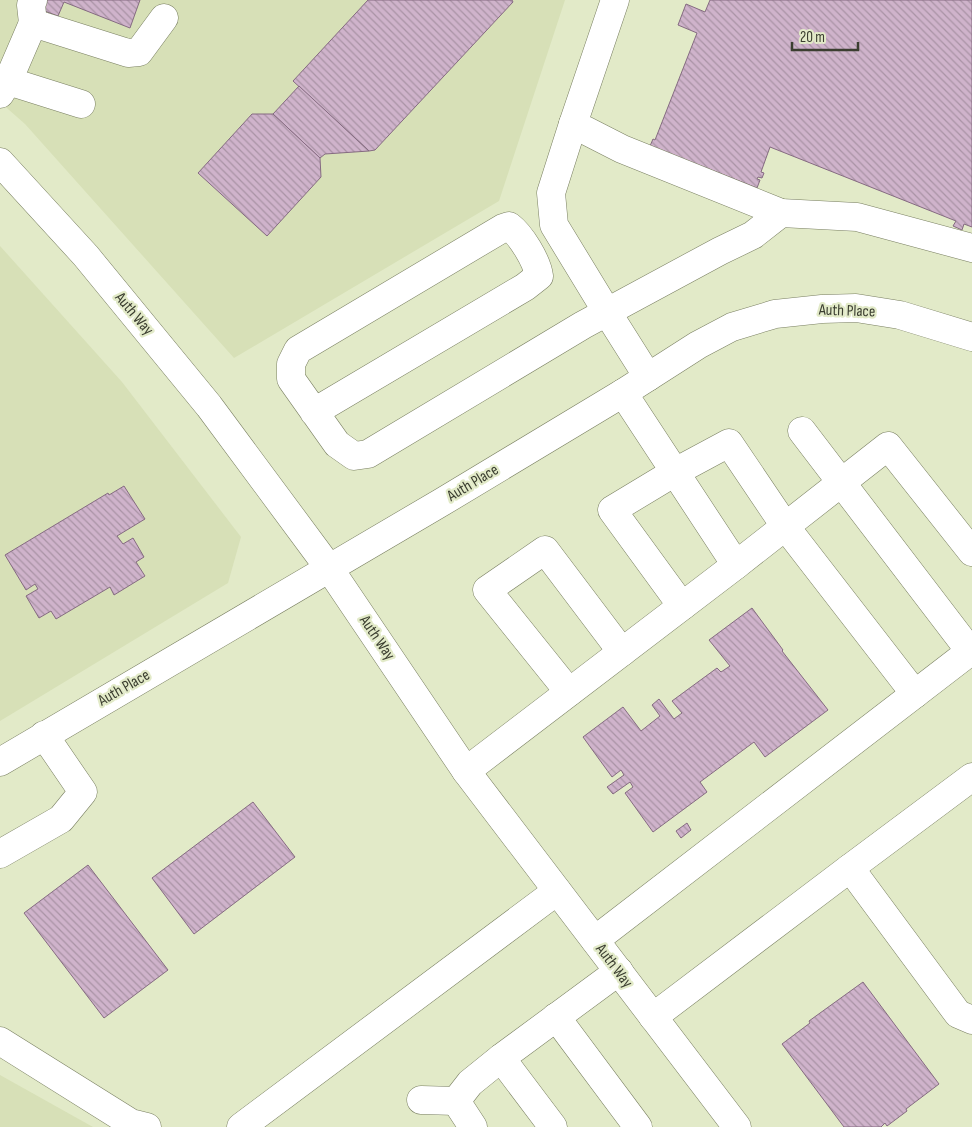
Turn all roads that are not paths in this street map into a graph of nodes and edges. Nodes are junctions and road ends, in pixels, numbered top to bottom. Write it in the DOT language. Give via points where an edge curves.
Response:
graph roads {
  1 [pos="615,0"];
  2 [pos="33,11"];
  3 [pos="164,18"];
  4 [pos="4,88"];
  5 [pos="81,104"];
  6 [pos="573,124"];
  7 [pos="0,162"];
  8 [pos="781,213"];
  9 [pos="972,248"];
  10 [pos="607,312"];
  11 [pos="972,337"];
  12 [pos="648,377"];
  13 [pos="623,393"];
  14 [pos="314,412"];
  15 [pos="802,431"];
  16 [pos="675,472"];
  17 [pos="841,483"];
  18 [pos="786,526"];
  19 [pos="972,552"];
  20 [pos="736,565"];
  21 [pos="329,568"];
  22 [pos="682,606"];
  23 [pos="971,651"];
  24 [pos="622,652"];
  25 [pos="569,692"];
  26 [pos="915,694"];
  27 [pos="44,735"];
  28 [pos="0,762"];
  29 [pos="466,770"];
  30 [pos="972,777"];
  31 [pos="0,854"];
  32 [pos="850,868"];
  33 [pos="557,891"];
  34 [pos="595,940"];
  35 [pos="618,971"];
  36 [pos="556,1017"];
  37 [pos="653,1017"];
  38 [pos="972,1020"];
  39 [pos="0,1041"];
  40 [pos="501,1058"];
  41 [pos="422,1100"];
  42 [pos="456,1101"];
  43 [pos="147,1127"];
  44 [pos="241,1127"];
  45 [pos="473,1127"];
  46 [pos="553,1127"];
  47 [pos="638,1127"];
  48 [pos="737,1127"];
  1 -- 6 [label="street"];
  2 -- 3 [label="street" via="128,53 139,52"];
  2 -- 4 [label="street"];
  4 -- 5 [label="street"];
  6 -- 8 [label="street" via="622,149"];
  6 -- 10 [label="street" via="551,194 554,225"];
  7 -- 21 [label="street, Auth Way" via="86,256 145,327"];
  8 -- 9 [label="street" via="857,217"];
  8 -- 10 [label="street" via="754,235"];
  10 -- 12 [label="street"];
  10 -- 14 [label="street" via="368,454 354,456 337,444"];
  11 -- 12 [label="street, Auth Place" via="900,315 856,308 775,314 732,327 698,344"];
  12 -- 13 [label="street, Auth Place"];
  13 -- 16 [label="street"];
  13 -- 21 [label="street, Auth Place"];
  14 -- 14 [label="street" via="525,287 538,276 538,267 516,231 509,226 503,228 298,350 291,364 291,379"];
  15 -- 17 [label="street"];
  16 -- 18 [label="street" via="728,443"];
  16 -- 20 [label="street"];
  16 -- 22 [label="street" via="612,510"];
  17 -- 18 [label="street"];
  17 -- 19 [label="street" via="888,446"];
  17 -- 23 [label="street"];
  18 -- 20 [label="street"];
  18 -- 26 [label="street"];
  20 -- 22 [label="street"];
  21 -- 27 [label="street, Auth Place"];
  21 -- 29 [label="street, Auth Way"];
  22 -- 24 [label="street"];
  23 -- 26 [label="street"];
  24 -- 25 [label="street"];
  24 -- 25 [label="street" via="546,550 487,590"];
  25 -- 29 [label="street"];
  26 -- 34 [label="street"];
  27 -- 28 [label="street, Auth Place"];
  27 -- 31 [label="street" via="83,792 61,819"];
  29 -- 33 [label="street, Auth Way"];
  30 -- 32 [label="street"];
  32 -- 37 [label="street"];
  32 -- 38 [label="street" via="958,1014"];
  33 -- 34 [label="street, Auth Way"];
  33 -- 44 [label="street"];
  34 -- 35 [label="street, Auth Way"];
  35 -- 36 [label="street"];
  35 -- 37 [label="street, Auth Way"];
  36 -- 40 [label="street"];
  36 -- 47 [label="street"];
  37 -- 48 [label="street, Auth Way"];
  39 -- 43 [label="street" via="130,1123"];
  40 -- 42 [label="street" via="470,1083"];
  40 -- 46 [label="street"];
  41 -- 42 [label="street"];
  42 -- 45 [label="street"];
}
